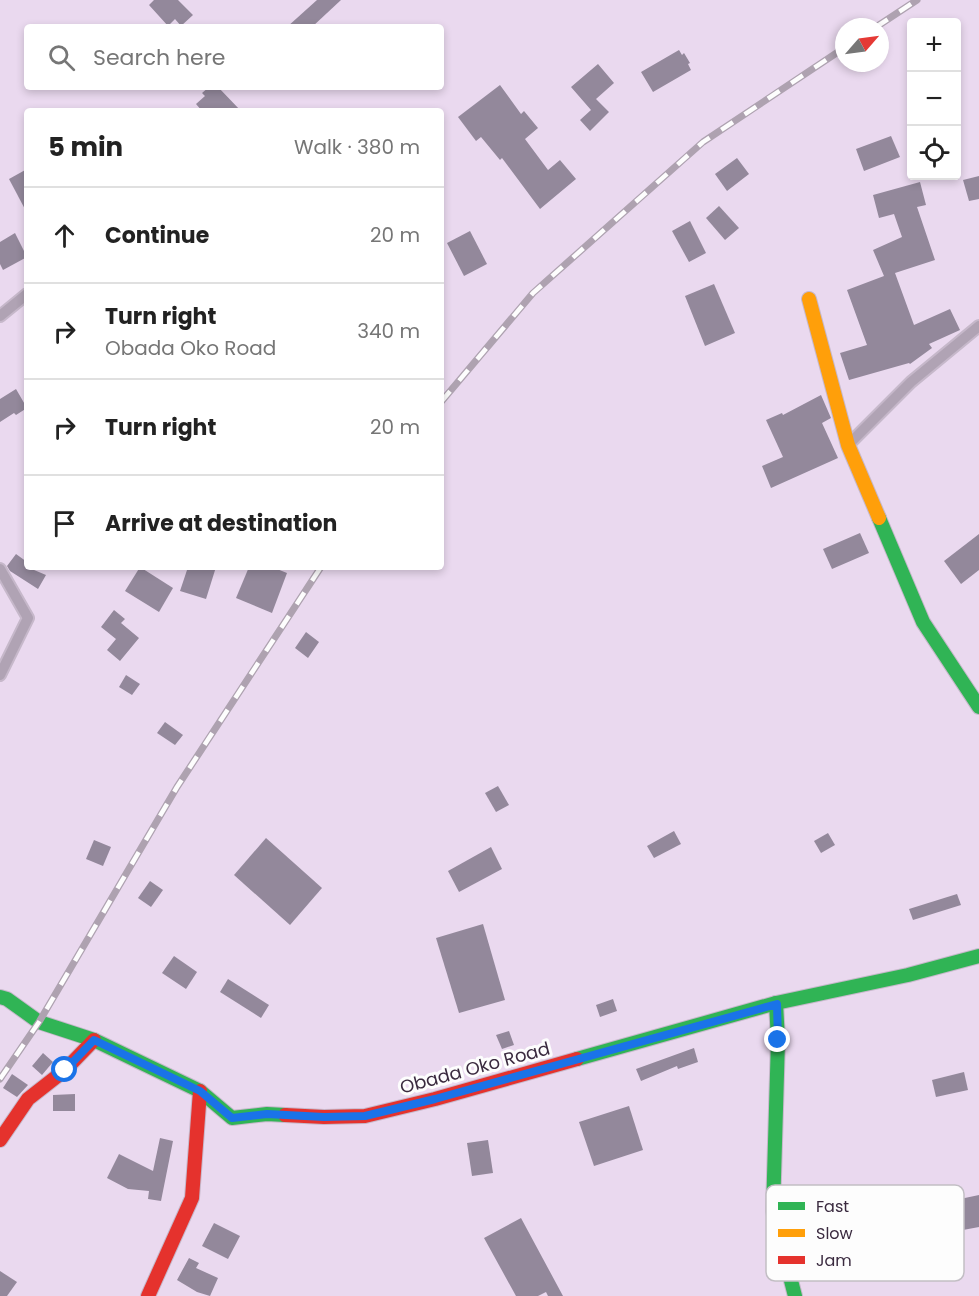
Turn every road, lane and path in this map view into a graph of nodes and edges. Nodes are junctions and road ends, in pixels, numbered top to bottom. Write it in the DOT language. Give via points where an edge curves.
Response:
graph roads {
  1 [pos="24,296"];
  2 [pos="808,299"];
  3 [pos="0,316"];
  4 [pos="979,326"];
  5 [pos="848,445"];
  6 [pos="0,569"];
  7 [pos="0,675"];
  8 [pos="979,707"];
  9 [pos="979,956"];
  10 [pos="0,997"];
  11 [pos="777,1004"];
  12 [pos="94,1040"];
  13 [pos="200,1091"];
  14 [pos="0,1140"];
  15 [pos="776,1185"];
  16 [pos="791,1281"];
  17 [pos="148,1296"];
  18 [pos="795,1296"];
  1 -- 3 [label="street"];
  2 -- 5 [label="street"];
  4 -- 5 [label="street" via="911,382"];
  5 -- 8 [label="street" via="922,622"];
  6 -- 7 [label="street" via="28,618"];
  9 -- 11 [label="street, Obada Oko Road"];
  10 -- 12 [label="street, Obada Oko Road" via="39,1022"];
  11 -- 13 [label="street, Obada Oko Road" via="365,1116 267,1114 232,1118"];
  11 -- 15 [label="street"];
  12 -- 13 [label="street, Obada Oko Road"];
  12 -- 14 [label="street" via="65,1070 28,1099"];
  13 -- 17 [label="street" via="192,1198"];
  16 -- 18 [label="street"];
}
